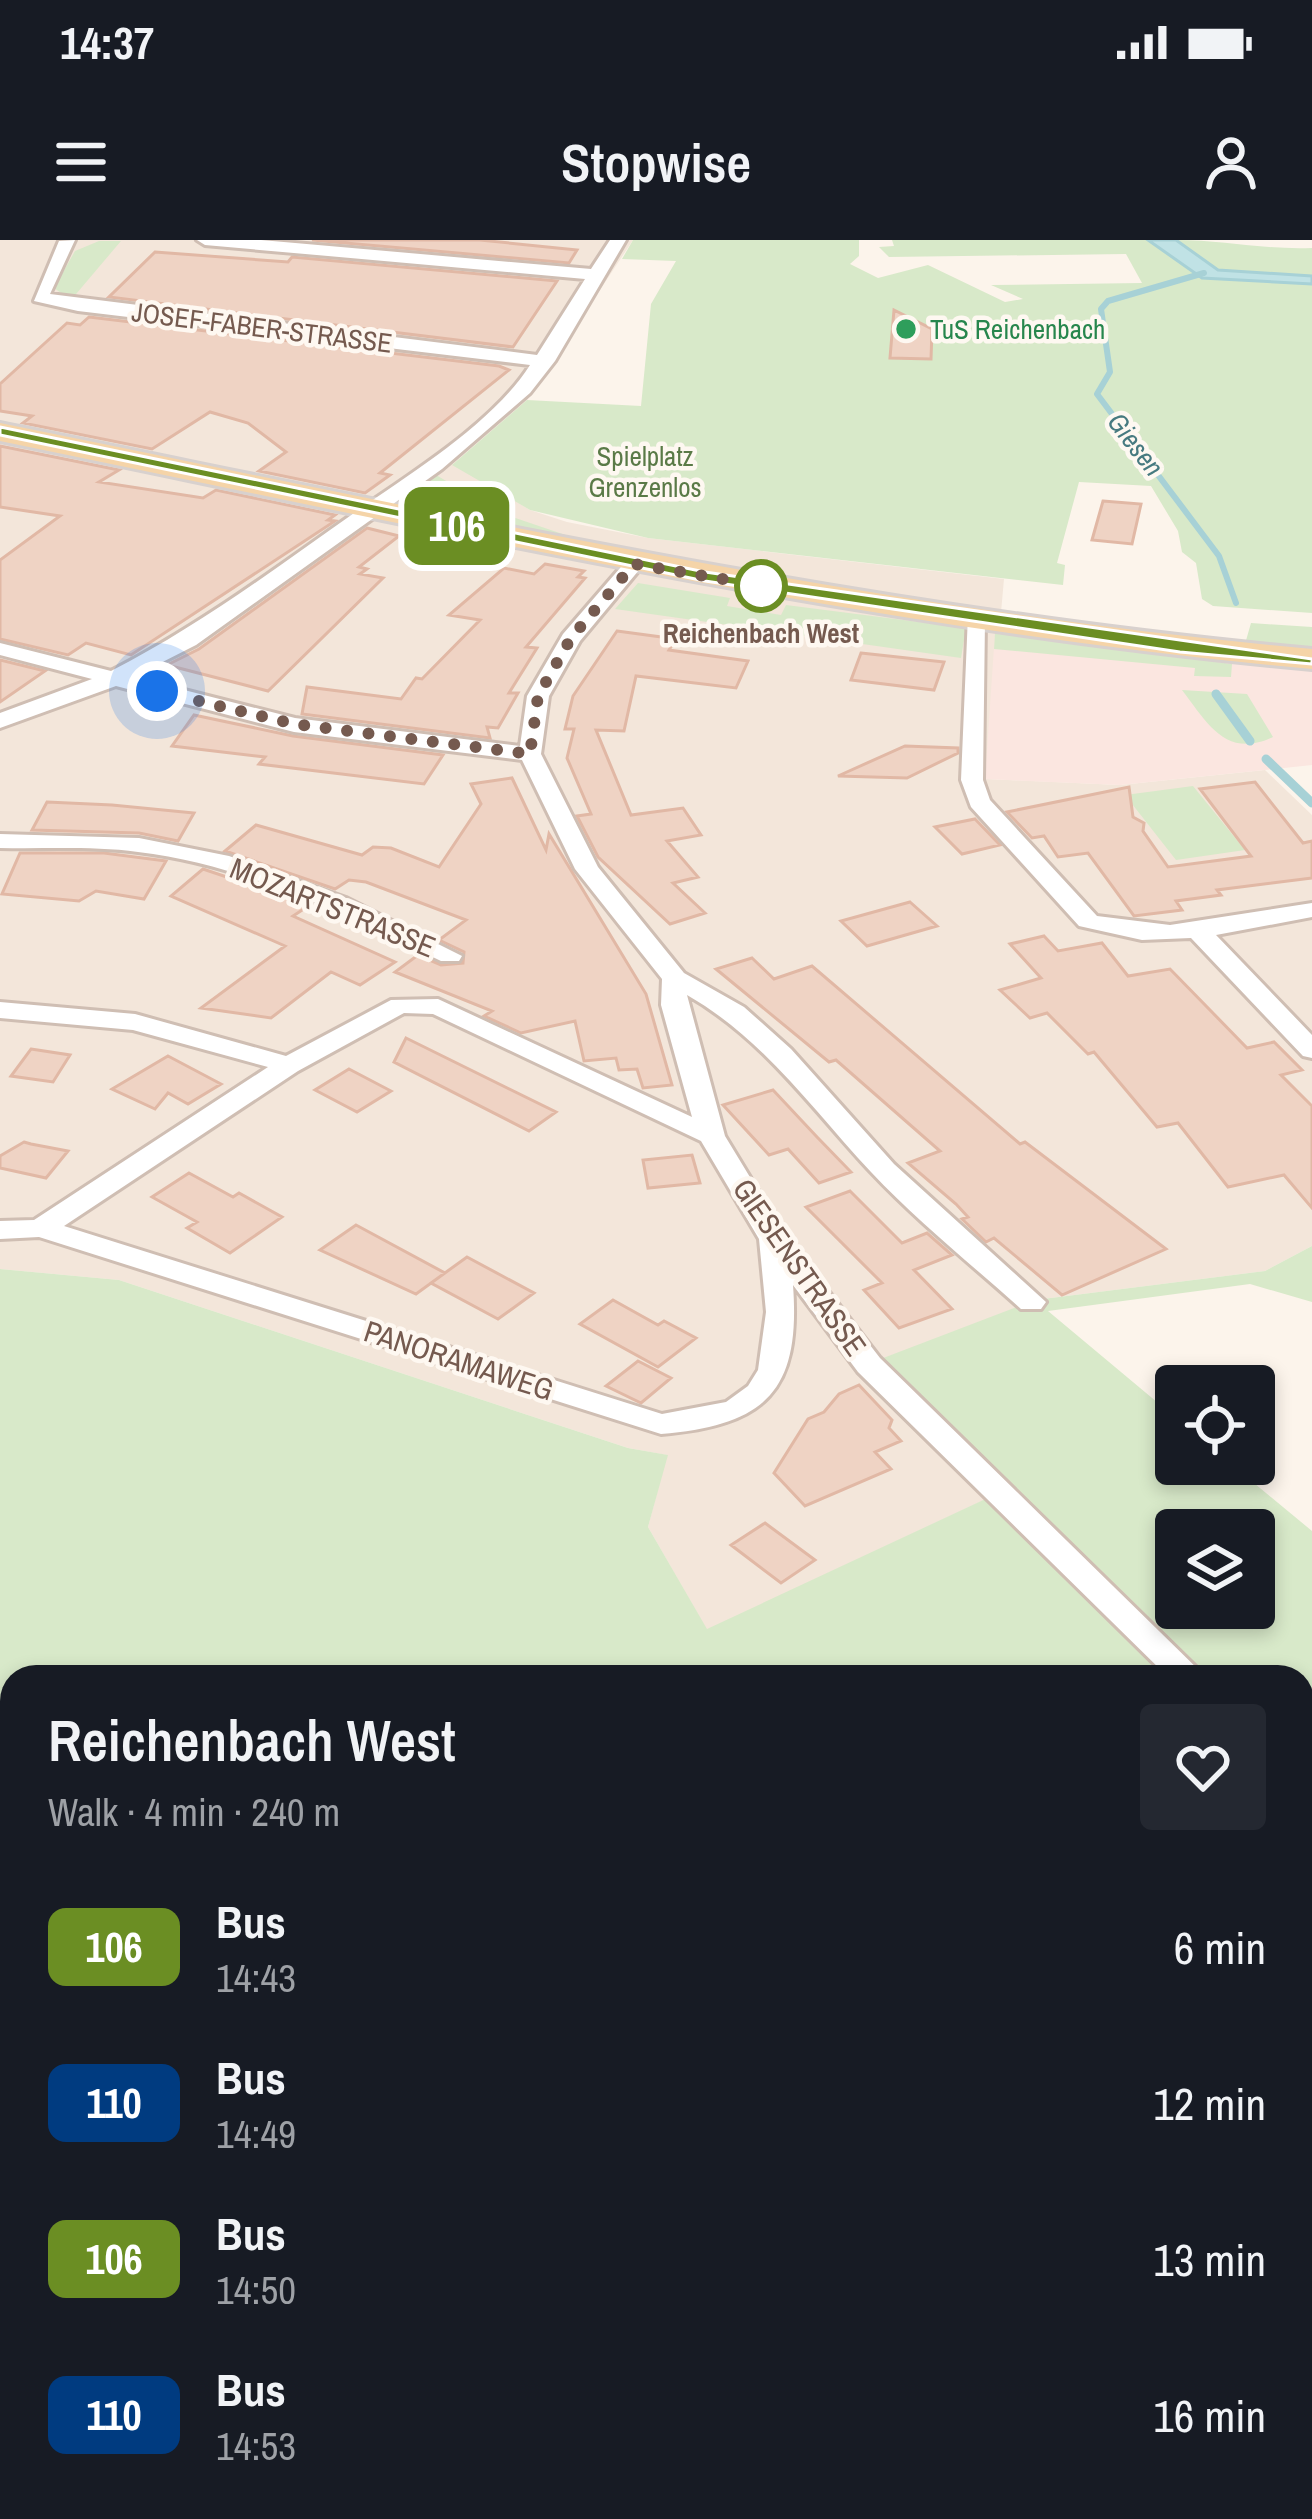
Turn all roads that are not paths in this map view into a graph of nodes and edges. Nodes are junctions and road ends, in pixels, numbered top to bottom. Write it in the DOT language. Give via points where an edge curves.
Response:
graph roads {
  1 [pos="55,240"];
  2 [pos="70,240"];
  3 [pos="205,240"];
  4 [pos="618,240"];
  5 [pos="596,274"];
  6 [pos="546,361"];
  7 [pos="0,432"];
  8 [pos="373,509"];
  9 [pos="634,564"];
  10 [pos="975,619"];
  11 [pos="0,649"];
  12 [pos="1312,659"];
  13 [pos="111,680"];
  14 [pos="0,721"];
  15 [pos="530,754"];
  16 [pos="0,841"];
  17 [pos="1312,910"];
  18 [pos="1195,928"];
  19 [pos="450,956"];
  20 [pos="675,978"];
  21 [pos="0,1010"];
  22 [pos="1312,1050"];
  23 [pos="289,1065"];
  24 [pos="711,1136"];
  25 [pos="41,1228"];
  26 [pos="0,1230"];
  27 [pos="773,1239"];
  28 [pos="1031,1302"];
  29 [pos="1176,1665"];
  1 -- 2 [label="street"];
  2 -- 6 [label="street, JOSEF-FABER-STRASSE" via="40,297"];
  3 -- 5 [label="street"];
  4 -- 5 [label="street"];
  5 -- 6 [label="street"];
  6 -- 8 [label="street" via="501,412"];
  7 -- 8 [label="main road"];
  8 -- 9 [label="main road"];
  8 -- 13 [label="street" via="188,640"];
  9 -- 10 [label="main road"];
  9 -- 15 [label="street" via="571,638 538,696"];
  10 -- 12 [label="main road"];
  10 -- 18 [label="street" via="972,780 980,802 1088,921 1149,934"];
  11 -- 13 [label="street"];
  13 -- 14 [label="street"];
  13 -- 15 [label="street" via="294,724"];
  15 -- 20 [label="street" via="587,869"];
  16 -- 19 [label="street, MOZARTSTRASSE" via="137,845 212,859"];
  17 -- 18 [label="street"];
  18 -- 22 [label="street"];
  20 -- 24 [label="street, GIESENSTRASSE" via="674,1005"];
  20 -- 28 [label="street" via="721,1002 782,1055 884,1170"];
  21 -- 23 [label="street" via="135,1022"];
  23 -- 24 [label="street" via="400,1005 438,1007"];
  23 -- 25 [label="street"];
  24 -- 27 [label="street, GIESENSTRASSE"];
  25 -- 26 [label="street, PANORAMAWEG"];
  25 -- 27 [label="street, PANORAMAWEG" via="661,1424 698,1424 749,1404 774,1372 784,1323"];
  27 -- 29 [label="street, GIESENSTRASSE" via="869,1365"];
}
